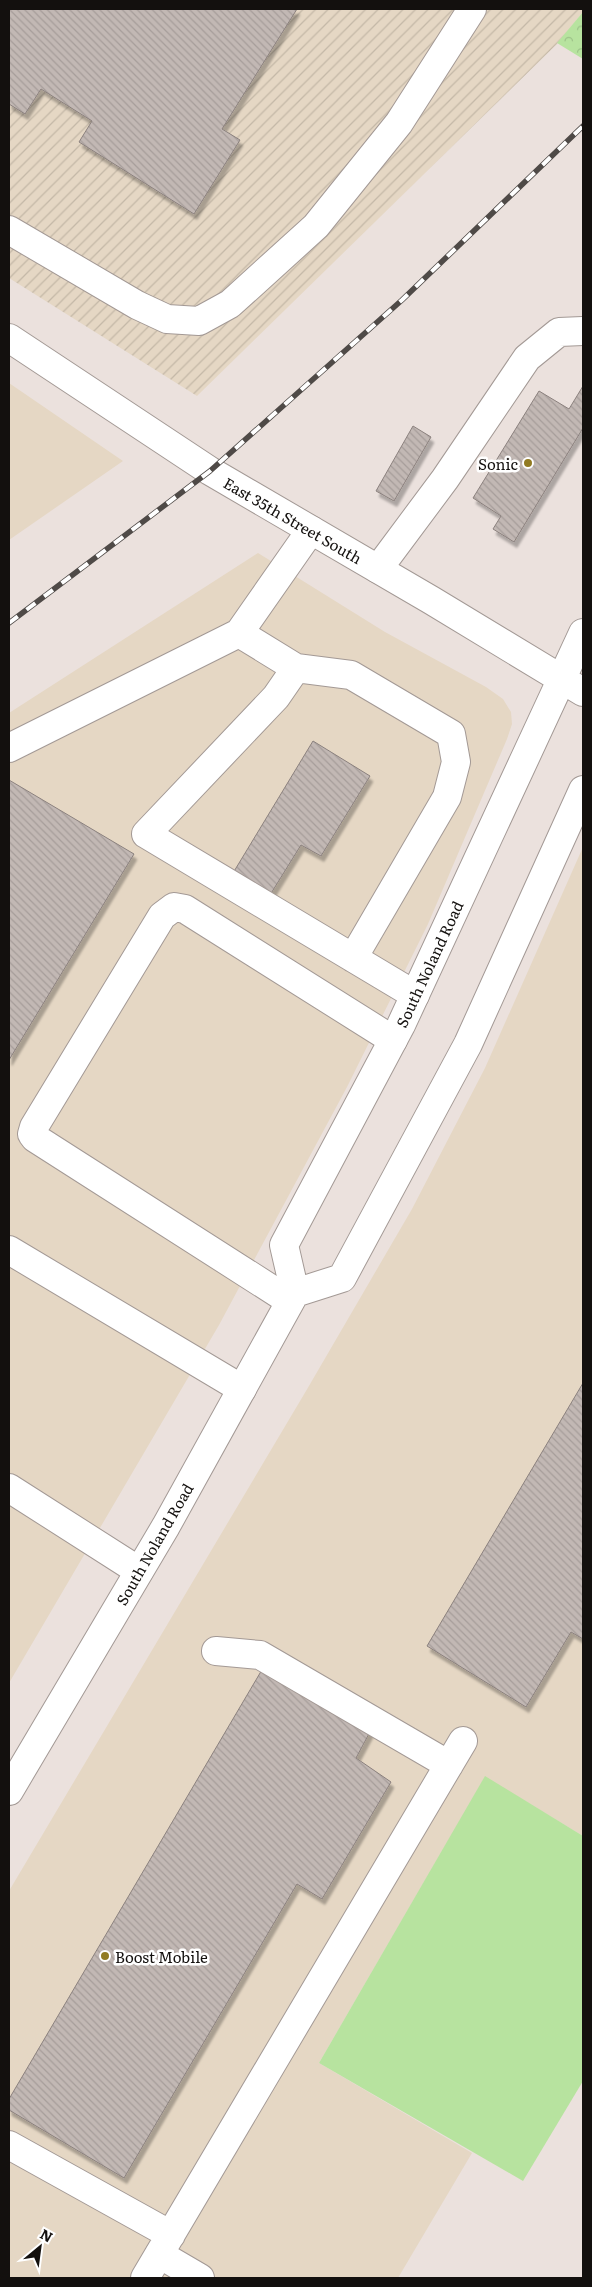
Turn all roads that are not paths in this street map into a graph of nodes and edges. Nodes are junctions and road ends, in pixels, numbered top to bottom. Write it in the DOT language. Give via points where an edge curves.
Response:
graph roads {
  1 [pos="472,9"];
  2 [pos="9,230"];
  3 [pos="583,331"];
  4 [pos="9,338"];
  5 [pos="311,530"];
  6 [pos="378,569"];
  7 [pos="583,633"];
  8 [pos="239,634"];
  9 [pos="296,668"];
  10 [pos="572,686"];
  11 [pos="9,748"];
  12 [pos="583,790"];
  13 [pos="353,958"];
  14 [pos="415,995"];
  15 [pos="393,1040"];
  16 [pos="9,1250"];
  17 [pos="292,1297"];
  18 [pos="242,1389"];
  19 [pos="9,1488"];
  20 [pos="139,1571"];
  21 [pos="216,1651"];
  22 [pos="463,1740"];
  23 [pos="449,1766"];
  24 [pos="12,1777"];
  25 [pos="9,2144"];
  26 [pos="165,2244"];
  27 [pos="145,2278"];
  28 [pos="200,2278"];
  1 -- 2 [label="main road" via="399,123 316,226 230,304 199,321 167,319 137,305"];
  3 -- 6 [label="main road" via="559,332 527,358 445,479"];
  4 -- 5 [label="main road, East 35th Street South" via="210,471"];
  5 -- 6 [label="main road, East 35th Street South"];
  5 -- 8 [label="main road"];
  6 -- 10 [label="main road, East 35th Street South"];
  7 -- 10 [label="main road, South Noland Road"];
  8 -- 9 [label="main road"];
  8 -- 11 [label="main road"];
  9 -- 13 [label="main road" via="351,675 451,734 456,762 447,797"];
  9 -- 13 [label="main road" via="276,697 146,834"];
  10 -- 14 [label="main road, South Noland Road"];
  12 -- 17 [label="main road" via="468,1044 342,1278"];
  13 -- 14 [label="main road"];
  14 -- 15 [label="main road, South Noland Road"];
  15 -- 17 [label="main road, South Noland Road" via="284,1244"];
  15 -- 17 [label="main road" via="185,909 174,907 162,916 34,1127 32,1134 35,1138"];
  16 -- 18 [label="main road"];
  17 -- 18 [label="main road, South Noland Road"];
  18 -- 20 [label="main road, South Noland Road"];
  19 -- 20 [label="main road"];
  20 -- 24 [label="main road, South Noland Road"];
  21 -- 23 [label="main road" via="260,1655"];
  22 -- 23 [label="main road"];
  23 -- 26 [label="main road"];
  25 -- 26 [label="main road"];
  26 -- 27 [label="main road"];
  26 -- 28 [label="main road"];
}
